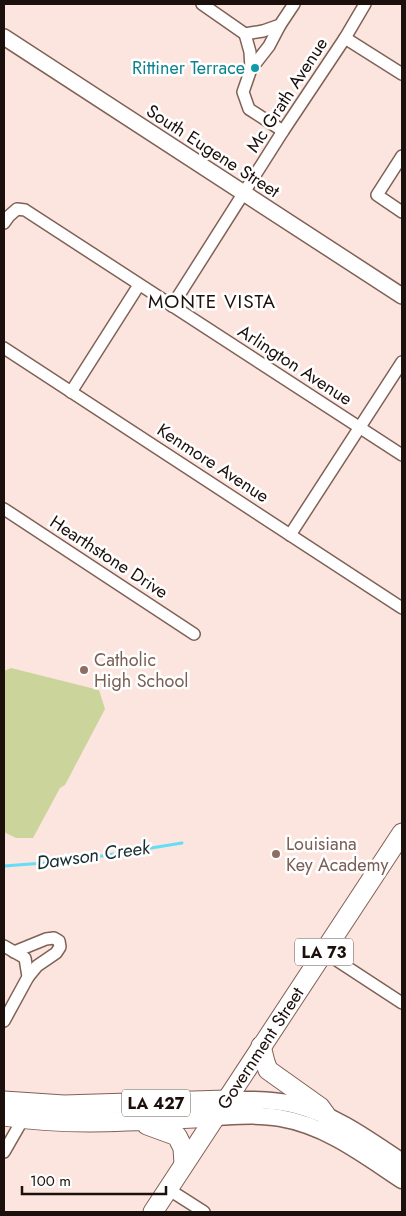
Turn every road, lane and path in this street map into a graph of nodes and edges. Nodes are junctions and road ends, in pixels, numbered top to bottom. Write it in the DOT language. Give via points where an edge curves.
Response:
graph roads {
  1 [pos="202,4"];
  2 [pos="294,4"];
  3 [pos="363,4"];
  4 [pos="280,25"];
  5 [pos="245,34"];
  6 [pos="4,37"];
  7 [pos="345,38"];
  8 [pos="251,70"];
  9 [pos="402,74"];
  10 [pos="283,131"];
  11 [pos="402,156"];
  12 [pos="244,193"];
  13 [pos="402,212"];
  14 [pos="4,223"];
  15 [pos="139,285"];
  16 [pos="402,296"];
  17 [pos="172,306"];
  18 [pos="4,348"];
  19 [pos="402,362"];
  20 [pos="71,392"];
  21 [pos="359,428"];
  22 [pos="402,455"];
  23 [pos="4,509"];
  24 [pos="290,535"];
  25 [pos="402,608"];
  26 [pos="194,634"];
  27 [pos="399,845"];
  28 [pos="9,949"];
  29 [pos="324,952"];
  30 [pos="28,977"];
  31 [pos="402,1003"];
  32 [pos="4,1021"];
  33 [pos="261,1046"];
  34 [pos="4,1100"];
  35 [pos="226,1100"];
  36 [pos="4,1116"];
  37 [pos="216,1117"];
  38 [pos="328,1118"];
  39 [pos="23,1119"];
  40 [pos="131,1121"];
  41 [pos="4,1152"];
  42 [pos="402,1162"];
  43 [pos="184,1164"];
  44 [pos="402,1180"];
  45 [pos="168,1189"];
  46 [pos="153,1212"];
  47 [pos="204,1212"];
  1 -- 5 [label="street"];
  2 -- 4 [label="street"];
  3 -- 7 [label="street, Mc Grath Avenue"];
  4 -- 5 [label="street"];
  4 -- 8 [label="street"];
  5 -- 8 [label="street"];
  6 -- 12 [label="street, South Eugene Street"];
  7 -- 9 [label="street"];
  7 -- 10 [label="street, Mc Grath Avenue"];
  8 -- 10 [label="street" via="243,92 249,109"];
  10 -- 12 [label="street, Mc Grath Avenue"];
  11 -- 13 [label="street" via="376,196"];
  12 -- 16 [label="street, South Eugene Street"];
  12 -- 17 [label="street, Mc Grath Avenue"];
  14 -- 15 [label="street, Arlington Avenue" via="17,209 25,210"];
  15 -- 17 [label="street, Arlington Avenue"];
  15 -- 20 [label="street"];
  17 -- 21 [label="street, Arlington Avenue"];
  18 -- 20 [label="street, Kenmore Avenue"];
  19 -- 21 [label="street"];
  20 -- 24 [label="street, Kenmore Avenue"];
  21 -- 22 [label="street, Arlington Avenue"];
  21 -- 24 [label="street"];
  23 -- 26 [label="street, Hearthstone Drive"];
  24 -- 25 [label="street, Kenmore Avenue"];
  27 -- 29 [label="main road, Government Street / LA 73"];
  28 -- 30 [label="street" via="25,958"];
  28 -- 30 [label="street" via="46,939 59,941 56,953"];
  29 -- 31 [label="street"];
  29 -- 33 [label="main road, Government Street / LA 73"];
  30 -- 32 [label="street"];
  33 -- 35 [label="main road, Government Street / LA 73"];
  33 -- 38 [label="main road" via="268,1070 320,1107"];
  34 -- 35 [label="main road, LA 427" via="71,1105"];
  35 -- 37 [label="main road, Government Street / LA 73"];
  35 -- 38 [label="main road, LA 427" via="285,1103"];
  36 -- 39 [label="main road, LA 427"];
  37 -- 40 [label="main road, LA 427"];
  37 -- 43 [label="main road, Government Street / LA 73"];
  37 -- 44 [label="main road" via="267,1116 305,1124 350,1145"];
  38 -- 42 [label="main road, LA 427"];
  39 -- 40 [label="main road, LA 427"];
  39 -- 41 [label="street"];
  40 -- 43 [label="main road" via="177,1136 183,1148"];
  43 -- 45 [label="main road, Government Street / LA 73"];
  45 -- 46 [label="main road, Government Street / LA 73"];
  45 -- 47 [label="street"];
}
